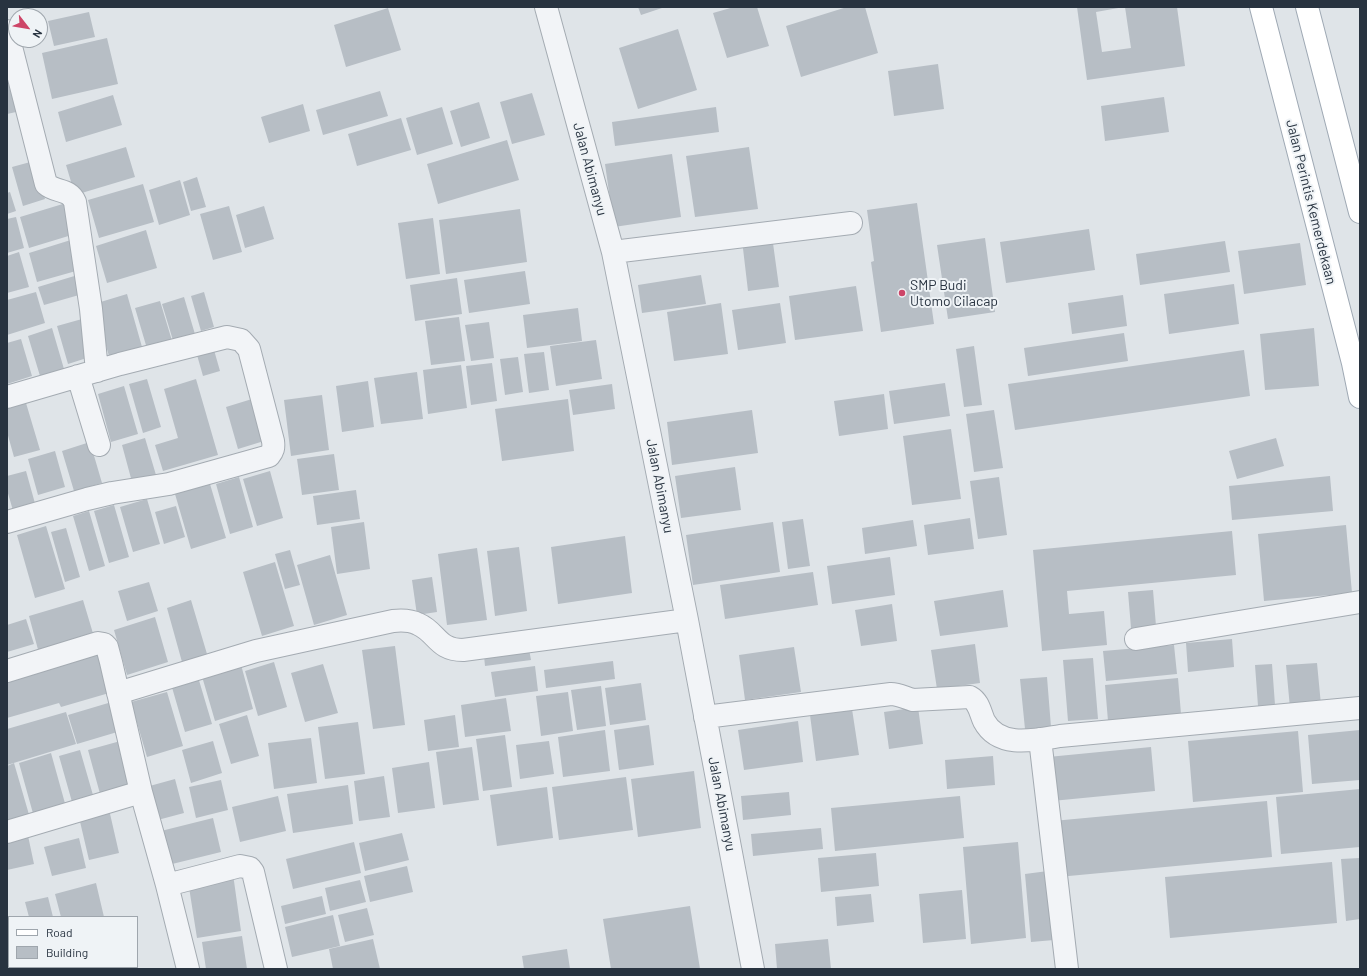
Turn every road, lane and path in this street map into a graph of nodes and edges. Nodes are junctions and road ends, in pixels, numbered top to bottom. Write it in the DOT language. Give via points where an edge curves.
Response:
graph roads {
  1 [pos="546,7"];
  2 [pos="1261,7"];
  3 [pos="1307,7"];
  4 [pos="7,31"];
  5 [pos="1360,212"];
  6 [pos="851,222"];
  7 [pos="613,252"];
  8 [pos="1356,362"];
  9 [pos="88,373"];
  10 [pos="7,397"];
  11 [pos="1360,397"];
  12 [pos="99,445"];
  13 [pos="7,522"];
  14 [pos="1360,602"];
  15 [pos="687,620"];
  16 [pos="1136,640"];
  17 [pos="7,671"];
  18 [pos="118,693"];
  19 [pos="1360,708"];
  20 [pos="705,717"];
  21 [pos="1041,749"];
  22 [pos="141,792"];
  23 [pos="7,832"];
  24 [pos="168,886"];
  25 [pos="188,969"];
  26 [pos="276,969"];
  27 [pos="753,969"];
  28 [pos="1067,969"];
  1 -- 7 [label="street, Jalan Abimanyu"];
  2 -- 8 [label="main road, Jalan Perintis Kemerdekaan"];
  3 -- 5 [label="main road"];
  4 -- 9 [label="street" via="46,184 68,193 75,202 91,309"];
  6 -- 7 [label="street"];
  7 -- 15 [label="street, Jalan Abimanyu"];
  8 -- 11 [label="main road, Jalan Perintis Kemerdekaan"];
  9 -- 10 [label="street"];
  9 -- 12 [label="street"];
  9 -- 13 [label="street" via="221,339 241,340 249,349 274,441 273,452 269,456 169,484 112,493"];
  14 -- 16 [label="street"];
  15 -- 18 [label="street" via="463,650 447,648 420,624 408,620 393,621 256,651"];
  15 -- 20 [label="street, Jalan Abimanyu"];
  17 -- 18 [label="street" via="98,643 104,644 107,647"];
  18 -- 22 [label="street"];
  19 -- 21 [label="street" via="1068,735"];
  20 -- 21 [label="street" via="891,694 899,694 913,700 970,697 978,705 987,727 1000,736"];
  20 -- 27 [label="street, Jalan Abimanyu"];
  21 -- 28 [label="street"];
  22 -- 23 [label="street"];
  22 -- 24 [label="street"];
  24 -- 25 [label="street"];
  24 -- 26 [label="street" via="240,866 250,868"];
}
